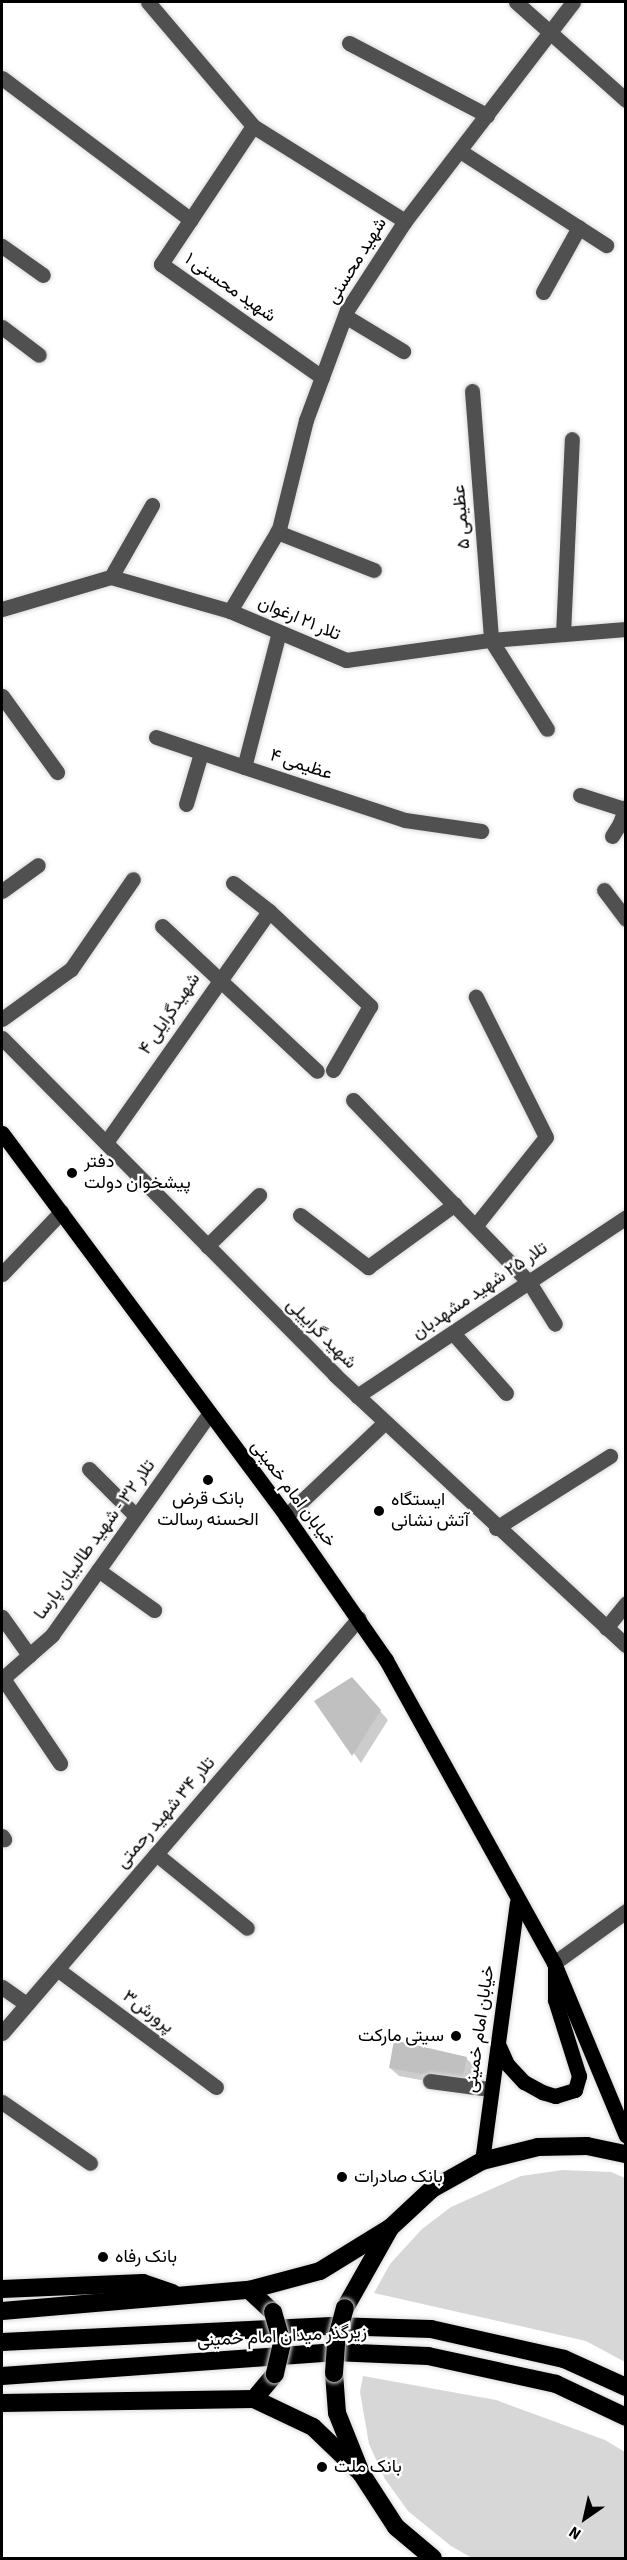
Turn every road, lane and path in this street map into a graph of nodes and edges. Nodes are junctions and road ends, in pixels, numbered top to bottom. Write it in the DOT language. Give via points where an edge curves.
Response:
graph roads {
  1 [pos="148,2"];
  2 [pos="516,2"];
  3 [pos="573,2"];
  4 [pos="548,33"];
  5 [pos="349,43"];
  6 [pos="2,78"];
  7 [pos="626,100"];
  8 [pos="487,115"];
  9 [pos="253,126"];
  10 [pos="460,151"];
  11 [pos="191,220"];
  12 [pos="405,220"];
  13 [pos="579,227"];
  14 [pos="606,245"];
  15 [pos="3,250"];
  16 [pos="43,275"];
  17 [pos="543,292"];
  18 [pos="345,316"];
  19 [pos="2,327"];
  20 [pos="403,351"];
  21 [pos="39,355"];
  22 [pos="322,377"];
  23 [pos="472,391"];
  24 [pos="572,439"];
  25 [pos="152,505"];
  26 [pos="277,532"];
  27 [pos="374,570"];
  28 [pos="111,577"];
  29 [pos="2,609"];
  30 [pos="230,611"];
  31 [pos="626,629"];
  32 [pos="279,632"];
  33 [pos="563,634"];
  34 [pos="491,640"];
  35 [pos="2,696"];
  36 [pos="547,729"];
  37 [pos="156,737"];
  38 [pos="201,753"];
  39 [pos="244,767"];
  40 [pos="57,772"];
  41 [pos="580,795"];
  42 [pos="186,804"];
  43 [pos="622,820"];
  44 [pos="481,831"];
  45 [pos="38,865"];
  46 [pos="133,879"];
  47 [pos="233,883"];
  48 [pos="604,890"];
  49 [pos="2,891"];
  50 [pos="269,911"];
  51 [pos="626,919"];
  52 [pos="162,926"];
  53 [pos="217,981"];
  54 [pos="476,997"];
  55 [pos="2,1019"];
  56 [pos="2,1038"];
  57 [pos="333,1070"];
  58 [pos="317,1071"];
  59 [pos="352,1100"];
  60 [pos="2,1133"];
  61 [pos="107,1142"];
  62 [pos="259,1195"];
  63 [pos="455,1204"];
  64 [pos="62,1212"];
  65 [pos="300,1215"];
  66 [pos="626,1217"];
  67 [pos="476,1225"];
  68 [pos="207,1246"];
  69 [pos="2,1274"];
  70 [pos="529,1281"];
  71 [pos="555,1324"];
  72 [pos="453,1332"];
  73 [pos="506,1393"];
  74 [pos="357,1396"];
  75 [pos="209,1414"];
  76 [pos="384,1423"];
  77 [pos="610,1456"];
  78 [pos="89,1469"];
  79 [pos="136,1516"];
  80 [pos="286,1516"];
  81 [pos="496,1528"];
  82 [pos="98,1570"];
  83 [pos="626,1603"];
  84 [pos="154,1610"];
  85 [pos="2,1617"];
  86 [pos="359,1618"];
  87 [pos="606,1628"];
  88 [pos="626,1645"];
  89 [pos="29,1655"];
  90 [pos="2,1678"];
  91 [pos="60,1763"];
  92 [pos="156,1854"];
  93 [pos="517,1902"];
  94 [pos="626,1911"];
  95 [pos="247,1928"];
  96 [pos="555,1965"];
  97 [pos="57,1969"];
  98 [pos="2,1987"];
  99 [pos="26,2004"];
  100 [pos="2,2033"];
  101 [pos="499,2046"];
  102 [pos="430,2081"];
  103 [pos="216,2087"];
  104 [pos="490,2089"];
  105 [pos="2,2102"];
  106 [pos="624,2128"];
  107 [pos="626,2154"];
  108 [pos="482,2161"];
  109 [pos="90,2163"];
  110 [pos="390,2228"];
  111 [pos="2,2289"];
  112 [pos="249,2290"];
  113 [pos="180,2296"];
  114 [pos="2,2311"];
  115 [pos="2,2342"];
  116 [pos="2,2376"];
  117 [pos="626,2387"];
  118 [pos="254,2399"];
  119 [pos="2,2403"];
  120 [pos="626,2417"];
  121 [pos="360,2473"];
  122 [pos="434,2559"];
  1 -- 9 [label="street"];
  2 -- 4 [label="street"];
  3 -- 4 [label="street, شهید محسنی"];
  4 -- 7 [label="street"];
  4 -- 8 [label="street, شهید محسنی"];
  5 -- 8 [label="street"];
  6 -- 11 [label="street"];
  8 -- 10 [label="street, شهید محسنی"];
  9 -- 11 [label="street, شهید محسنی ۱"];
  9 -- 12 [label="street"];
  10 -- 12 [label="street, شهید محسنی"];
  10 -- 13 [label="street"];
  11 -- 22 [label="street, شهید محسنی ۱" via="161,264"];
  12 -- 18 [label="street, شهید محسنی"];
  13 -- 14 [label="street"];
  13 -- 17 [label="street"];
  15 -- 16 [label="street"];
  18 -- 20 [label="street"];
  18 -- 22 [label="street, شهید محسنی"];
  19 -- 21 [label="street"];
  22 -- 26 [label="street, شهید محسنی" via="306,420"];
  23 -- 34 [label="street, عظیمی ۵"];
  24 -- 33 [label="street"];
  25 -- 28 [label="street"];
  26 -- 27 [label="street"];
  26 -- 30 [label="street, شهید محسنی"];
  28 -- 29 [label="street"];
  28 -- 30 [label="street, تلار ۲۱ ارغوان"];
  30 -- 32 [label="street, تلار ۲۱ ارغوان"];
  31 -- 33 [label="street, تلار ۲۱ ارغوان"];
  32 -- 34 [label="street, تلار ۲۱ ارغوان" via="346,660"];
  32 -- 39 [label="street, عظیمی ۴"];
  33 -- 34 [label="street, تلار ۲۱ ارغوان"];
  34 -- 36 [label="street"];
  35 -- 40 [label="street"];
  37 -- 38 [label="street"];
  38 -- 39 [label="street"];
  38 -- 42 [label="street"];
  39 -- 44 [label="street, عظیمی ۴" via="405,820"];
  41 -- 43 [label="street"];
  45 -- 49 [label="street"];
  46 -- 55 [label="street" via="70,969"];
  47 -- 50 [label="street"];
  48 -- 51 [label="street"];
  50 -- 53 [label="street, شهیدگرایلی ۴"];
  50 -- 57 [label="street" via="370,1006"];
  52 -- 53 [label="street"];
  53 -- 58 [label="street"];
  53 -- 61 [label="street, شهیدگرایلی ۴"];
  54 -- 67 [label="street" via="546,1137"];
  56 -- 61 [label="street, شهید گراییلی"];
  59 -- 63 [label="street"];
  60 -- 64 [label="main road, خیابان امام خمینی"];
  61 -- 68 [label="street, شهید گراییلی"];
  62 -- 68 [label="street"];
  63 -- 65 [label="street" via="368,1267"];
  63 -- 67 [label="street"];
  64 -- 69 [label="street"];
  64 -- 75 [label="main road, خیابان امام خمینی"];
  66 -- 70 [label="street, تلار ۲۵ شهید مشهدبان"];
  67 -- 70 [label="street"];
  68 -- 74 [label="street, شهید گراییلی"];
  70 -- 71 [label="street"];
  70 -- 72 [label="street, تلار ۲۵ شهید مشهدبان"];
  72 -- 73 [label="street"];
  72 -- 74 [label="street, تلار ۲۵ شهید مشهدبان"];
  74 -- 76 [label="street, شهید گراییلی"];
  75 -- 79 [label="street, تلار ۳۲ - شهید طالبیان پارسا"];
  75 -- 80 [label="main road, خیابان امام خمینی"];
  76 -- 80 [label="street"];
  76 -- 81 [label="street, شهید گراییلی"];
  77 -- 81 [label="street"];
  78 -- 79 [label="street"];
  79 -- 82 [label="street, تلار ۳۲ - شهید طالبیان پارسا"];
  80 -- 86 [label="main road, خیابان امام خمینی"];
  81 -- 87 [label="street, شهید گراییلی"];
  82 -- 84 [label="street"];
  82 -- 89 [label="street, تلار ۳۲ - شهید طالبیان پارسا" via="52,1635"];
  83 -- 87 [label="street"];
  85 -- 89 [label="street"];
  86 -- 92 [label="street, تلار ۳۴ شهید رحمتی"];
  86 -- 93 [label="main road, خیابان امام خمینی" via="386,1660"];
  87 -- 88 [label="street, شهید گراییلی"];
  89 -- 90 [label="street, تلار ۳۲ - شهید طالبیان پارسا"];
  90 -- 91 [label="street"];
  92 -- 95 [label="street"];
  92 -- 97 [label="street, تلار ۳۴ شهید رحمتی"];
  93 -- 96 [label="main road, خیابان امام خمینی"];
  93 -- 101 [label="main road, خیابان امام خمینی"];
  94 -- 96 [label="street"];
  96 -- 101 [label="main road" via="555,2000 579,2076 575,2090 555,2096 542,2092 513,2070"];
  96 -- 106 [label="main road, خیابان امام خمینی"];
  97 -- 99 [label="street, تلار ۳۴ شهید رحمتی"];
  97 -- 103 [label="street, پرورش۳"];
  98 -- 99 [label="street"];
  99 -- 100 [label="street, تلار ۳۴ شهید رحمتی"];
  101 -- 104 [label="main road, خیابان امام خمینی"];
  102 -- 104 [label="street"];
  104 -- 108 [label="main road, خیابان امام خمینی"];
  105 -- 109 [label="street"];
  107 -- 108 [label="highway" via="587,2146 538,2147"];
  108 -- 110 [label="highway" via="432,2189"];
  110 -- 112 [label="highway" via="320,2271"];
  110 -- 121 [label="highway, bridge" via="345,2308 336,2341 337,2414"];
  111 -- 113 [label="highway" via="143,2283"];
  112 -- 113 [label="highway"];
  112 -- 118 [label="highway, bridge" via="273,2312 282,2343 275,2374"];
  113 -- 114 [label="highway"];
  115 -- 117 [label="highway, زیرگذر میدان امام خمینی" via="332,2326 430,2329 564,2359"];
  116 -- 120 [label="highway, زیرگذر میدان امام خمینی" via="333,2352 428,2356 556,2384"];
  118 -- 119 [label="highway"];
  118 -- 121 [label="highway" via="314,2427"];
  121 -- 122 [label="highway" via="396,2527"];
}
